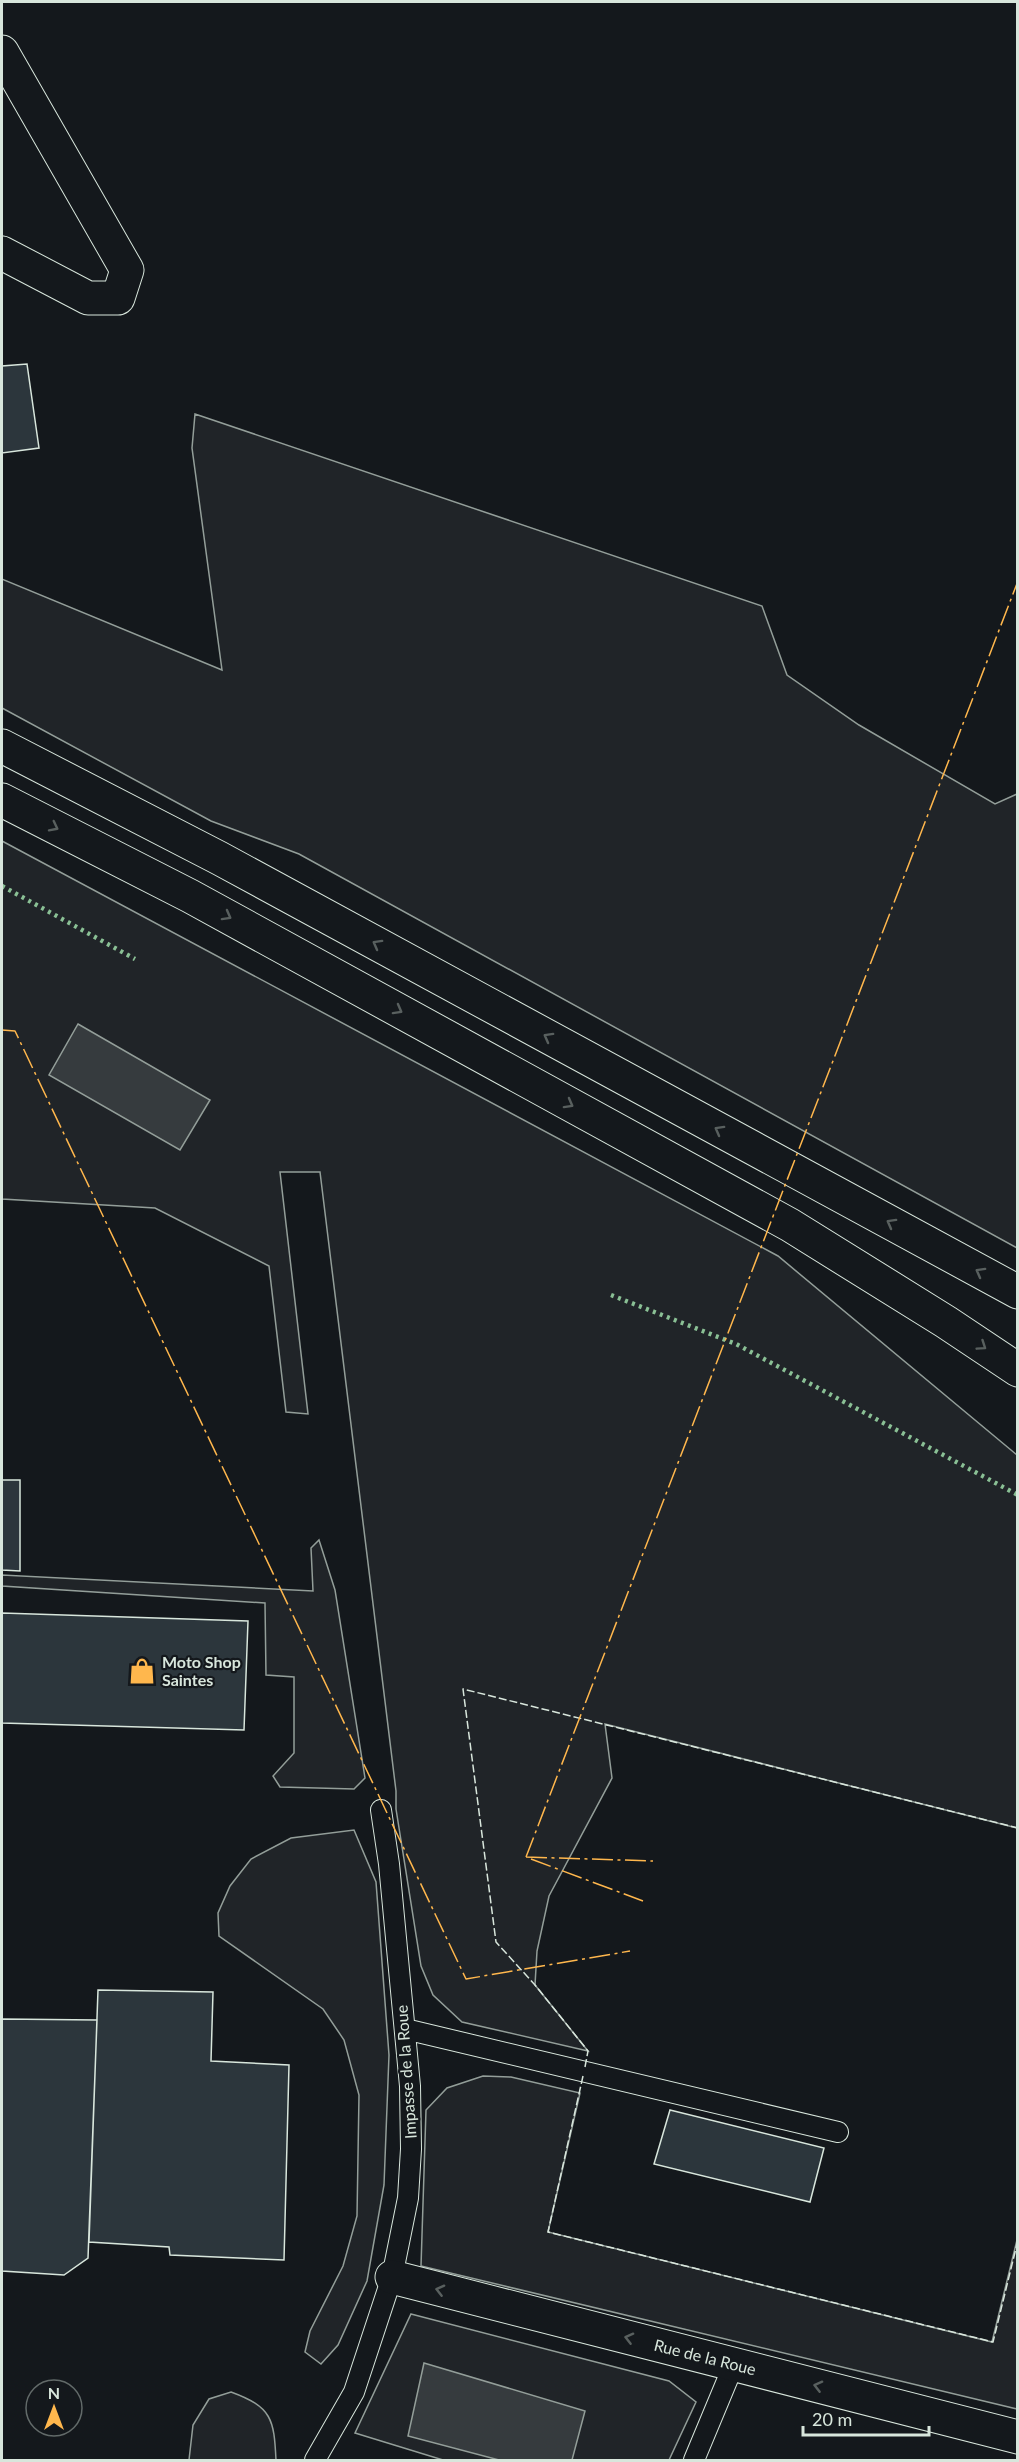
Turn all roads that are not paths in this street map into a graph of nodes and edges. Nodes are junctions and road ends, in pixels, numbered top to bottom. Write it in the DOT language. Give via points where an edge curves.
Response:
graph roads {
  1 [pos="2,52"];
  2 [pos="2,253"];
  3 [pos="2,746"];
  4 [pos="2,800"];
  5 [pos="1017,1292"];
  6 [pos="1017,1370"];
  7 [pos="381,1810"];
  8 [pos="405,2029"];
  9 [pos="838,2132"];
  10 [pos="392,2277"];
  11 [pos="734,2364"];
  12 [pos="1017,2437"];
  13 [pos="315,2460"];
  14 [pos="694,2460"];
  1 -- 2 [label="main road" via="127,270 118,298 87,298"];
  5 -- 3 [label="main road, one-way" via="219,858"];
  4 -- 6 [label="main road, one-way" via="190,896 790,1225"];
  7 -- 8 [label="lane, Impasse de la Roue"];
  8 -- 9 [label="lane"];
  8 -- 10 [label="lane, Impasse de la Roue" via="411,2149 408,2198"];
  11 -- 10 [label="main road, Rue de la Roue, one-way"];
  10 -- 13 [label="lane, Impasse de la Roue" via="354,2392"];
  12 -- 11 [label="main road, Rue de la Roue, one-way"];
  11 -- 14 [label="lane"];
}
